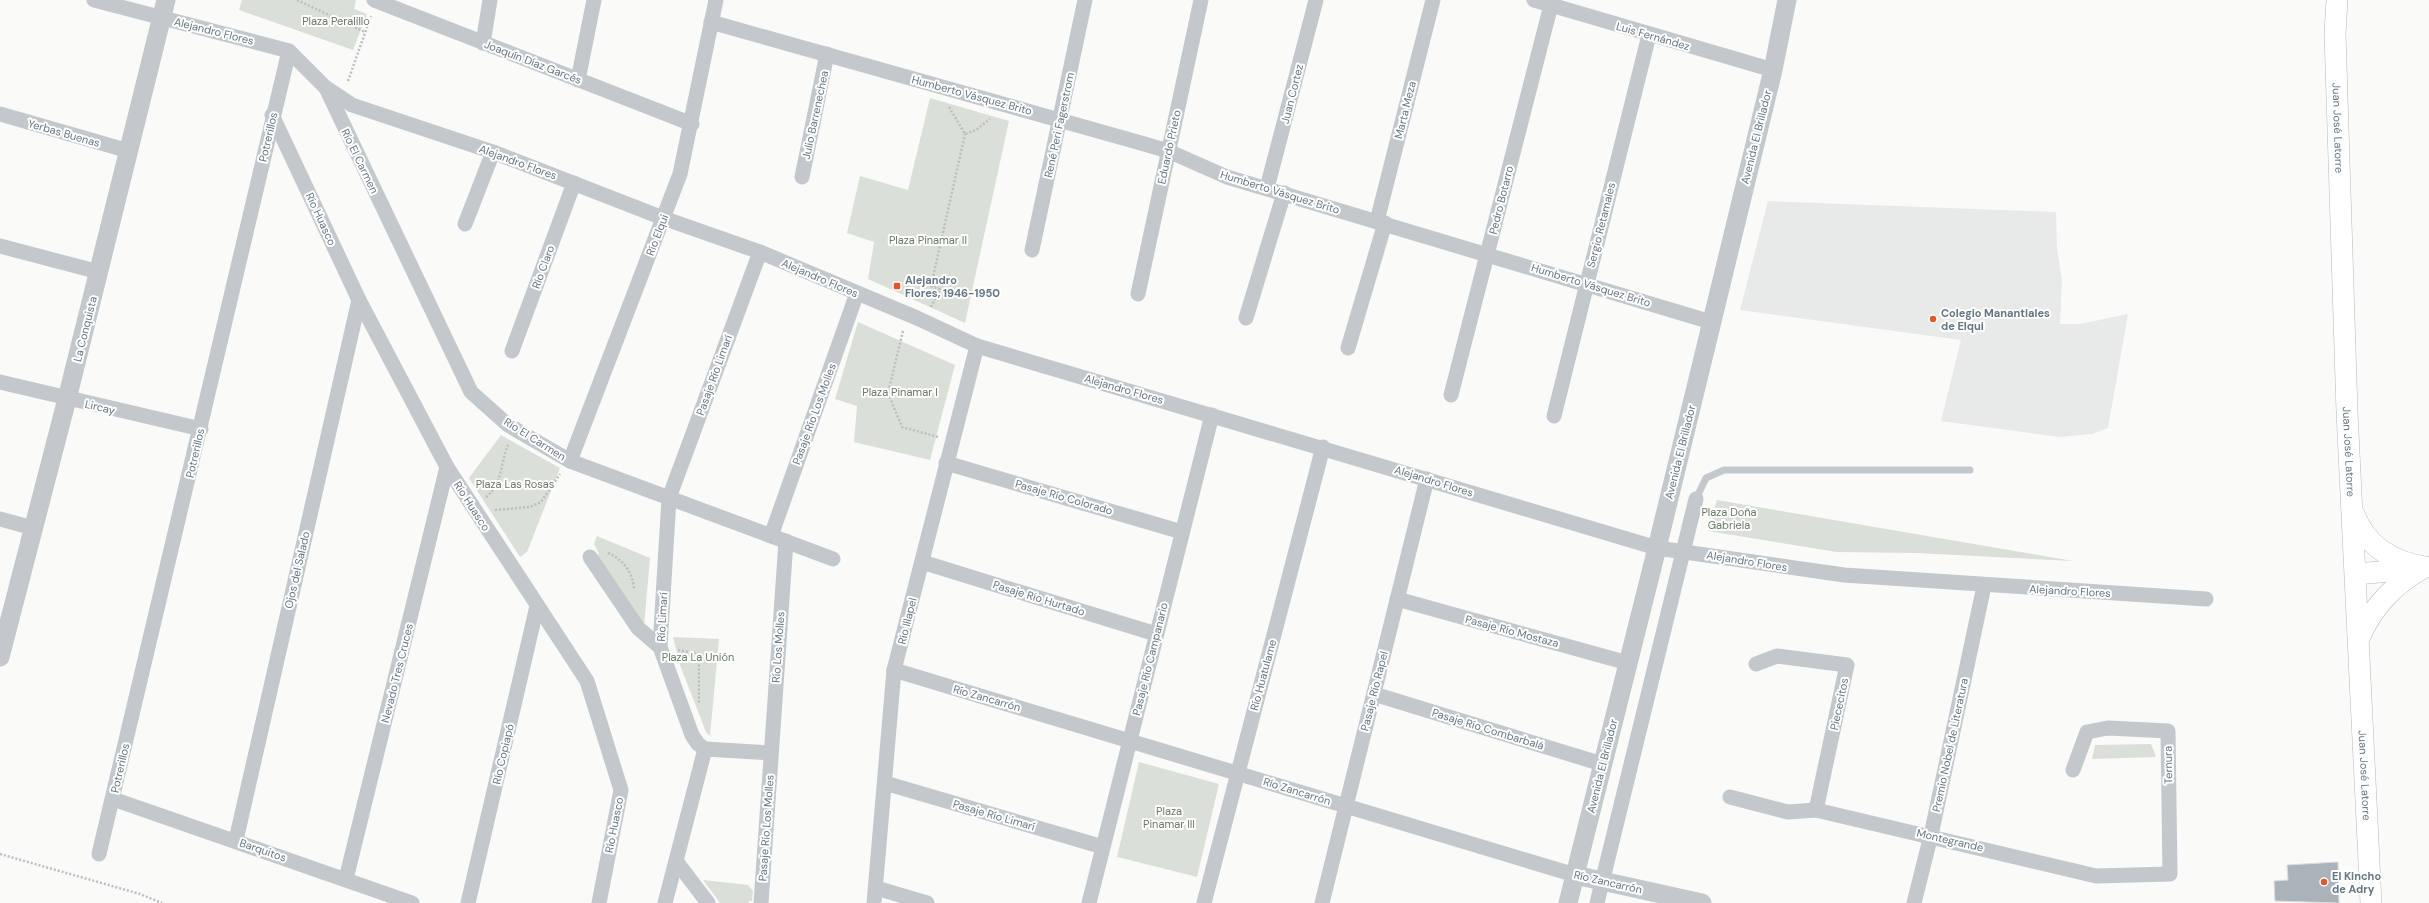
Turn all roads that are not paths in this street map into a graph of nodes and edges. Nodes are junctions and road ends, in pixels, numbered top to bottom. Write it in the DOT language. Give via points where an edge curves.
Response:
graph roads {
  1 [pos="94,0"];
  2 [pos="374,0"];
  3 [pos="490,0"];
  4 [pos="594,0"];
  5 [pos="716,0"];
  6 [pos="1085,0"];
  7 [pos="1201,0"];
  8 [pos="1316,0"];
  9 [pos="1433,0"];
  10 [pos="1534,0"];
  11 [pos="1787,0"];
  12 [pos="2337,0"];
  13 [pos="1551,5"];
  14 [pos="164,9"];
  15 [pos="711,22"];
  16 [pos="1649,35"];
  17 [pos="483,43"];
  18 [pos="289,51"];
  19 [pos="827,54"];
  20 [pos="1773,70"];
  21 [pos="578,80"];
  22 [pos="325,87"];
  23 [pos="0,114"];
  24 [pos="272,115"];
  25 [pos="1060,119"];
  26 [pos="692,124"];
  27 [pos="129,151"];
  28 [pos="1168,151"];
  29 [pos="493,152"];
  30 [pos="802,177"];
  31 [pos="574,183"];
  32 [pos="1267,188"];
  33 [pos="1284,193"];
  34 [pos="663,218"];
  35 [pos="1381,222"];
  36 [pos="465,224"];
  37 [pos="0,246"];
  38 [pos="1032,250"];
  39 [pos="760,252"];
  40 [pos="1487,254"];
  41 [pos="99,272"];
  42 [pos="1587,284"];
  43 [pos="856,293"];
  44 [pos="1138,294"];
  45 [pos="359,300"];
  46 [pos="1246,318"];
  47 [pos="1712,322"];
  48 [pos="977,346"];
  49 [pos="1348,348"];
  50 [pos="512,351"];
  51 [pos="0,382"];
  52 [pos="1451,395"];
  53 [pos="67,399"];
  54 [pos="1212,415"];
  55 [pos="1554,416"];
  56 [pos="201,429"];
  57 [pos="1323,447"];
  58 [pos="570,461"];
  59 [pos="946,463"];
  60 [pos="447,467"];
  61 [pos="1970,470"];
  62 [pos="1427,479"];
  63 [pos="669,498"];
  64 [pos="1696,499"];
  65 [pos="2352,509"];
  66 [pos="0,519"];
  67 [pos="33,528"];
  68 [pos="1182,532"];
  69 [pos="771,536"];
  70 [pos="786,541"];
  71 [pos="1657,548"];
  72 [pos="1682,550"];
  73 [pos="590,557"];
  74 [pos="834,559"];
  75 [pos="922,562"];
  76 [pos="2427,567"];
  77 [pos="2356,574"];
  78 [pos="1984,586"];
  79 [pos="1397,599"];
  80 [pos="2206,599"];
  81 [pos="537,606"];
  82 [pos="1156,634"];
  83 [pos="2359,638"];
  84 [pos="661,649"];
  85 [pos="1,650"];
  86 [pos="1628,663"];
  87 [pos="1756,664"];
  88 [pos="894,670"];
  89 [pos="1374,694"];
  90 [pos="1129,740"];
  91 [pos="705,749"];
  92 [pos="771,753"];
  93 [pos="1602,764"];
  94 [pos="2073,770"];
  95 [pos="1237,772"];
  96 [pos="885,783"];
  97 [pos="1730,797"];
  98 [pos="113,799"];
  99 [pos="1346,806"];
  100 [pos="1816,810"];
  101 [pos="1931,835"];
  102 [pos="236,840"];
  103 [pos="1103,847"];
  104 [pos="99,854"];
  105 [pos="676,861"];
  106 [pos="2170,874"];
  107 [pos="1575,875"];
  108 [pos="346,879"];
  109 [pos="1602,881"];
  110 [pos="876,888"];
  111 [pos="412,903"];
  112 [pos="468,903"];
  113 [pos="599,903"];
  114 [pos="665,903"];
  115 [pos="708,903"];
  116 [pos="761,903"];
  117 [pos="874,903"];
  118 [pos="928,903"];
  119 [pos="1089,903"];
  120 [pos="1204,903"];
  121 [pos="1322,903"];
  122 [pos="1568,903"];
  123 [pos="1597,903"];
  124 [pos="1702,903"];
  125 [pos="1914,903"];
  126 [pos="2371,903"];
  1 -- 14 [label="street, Alejandro Flores"];
  2 -- 17 [label="street, Joaquín Díaz Garcés"];
  3 -- 17 [label="street"];
  4 -- 21 [label="street"];
  5 -- 15 [label="street, Río Elqui"];
  6 -- 25 [label="street, René Peri Fagerstrom"];
  7 -- 28 [label="street, Eduardo Prieto"];
  8 -- 32 [label="street, Juan Cortez"];
  9 -- 35 [label="street, Marta Meza"];
  10 -- 13 [label="street, Luis Fernández"];
  11 -- 20 [label="street, Avenida El Brillador"];
  12 -- 65 [label="main road, Juan José Latorre" via="2335,33 2346,404"];
  13 -- 16 [label="street, Luis Fernández"];
  13 -- 40 [label="street, Pedro Botarro"];
  14 -- 18 [label="street, Alejandro Flores"];
  14 -- 27 [label="street, La Conquista"];
  15 -- 19 [label="street, Humberto Vásquez Brito"];
  15 -- 26 [label="street, Río Elqui"];
  16 -- 20 [label="street, Luis Fernández"];
  16 -- 42 [label="street, Sergio Retamales"];
  17 -- 21 [label="street, Joaquín Díaz Garcés"];
  18 -- 22 [label="street, Alejandro Flores"];
  18 -- 24 [label="street, Potrerillos"];
  19 -- 25 [label="street, Humberto Vásquez Brito"];
  19 -- 30 [label="street, Julio Barrenechea"];
  20 -- 47 [label="street, Avenida El Brillador"];
  21 -- 26 [label="street, Joaquín Díaz Garcés"];
  22 -- 29 [label="street, Alejandro Flores" via="352,105"];
  22 -- 58 [label="street, Río El Carmen" via="471,392 508,425"];
  23 -- 27 [label="street, Yerbas Buenas"];
  24 -- 45 [label="street, Río Huasco"];
  24 -- 56 [label="street, Potrerillos"];
  25 -- 28 [label="street, Humberto Vásquez Brito"];
  25 -- 38 [label="street, René Peri Fagerstrom"];
  26 -- 34 [label="street, Río Elqui" via="680,174"];
  27 -- 41 [label="street, La Conquista"];
  28 -- 32 [label="street, Humberto Vásquez Brito" via="1227,177"];
  28 -- 44 [label="street, Eduardo Prieto"];
  29 -- 31 [label="street, Alejandro Flores"];
  29 -- 36 [label="street"];
  31 -- 34 [label="street, Alejandro Flores"];
  31 -- 50 [label="street, Río Claro"];
  32 -- 33 [label="street, Humberto Vásquez Brito"];
  33 -- 35 [label="street, Humberto Vásquez Brito"];
  33 -- 46 [label="street"];
  34 -- 39 [label="street, Alejandro Flores"];
  34 -- 58 [label="street, Río Elqui"];
  35 -- 40 [label="street, Humberto Vásquez Brito"];
  35 -- 49 [label="street, Marta Meza"];
  37 -- 41 [label="street"];
  39 -- 43 [label="street, Alejandro Flores"];
  39 -- 63 [label="street, Pasaje Río Limarí"];
  40 -- 42 [label="street, Humberto Vásquez Brito"];
  40 -- 52 [label="street, Pedro Botarro"];
  41 -- 53 [label="street, La Conquista"];
  42 -- 47 [label="street, Humberto Vásquez Brito"];
  42 -- 55 [label="street, Sergio Retamales"];
  43 -- 48 [label="street, Alejandro Flores"];
  43 -- 69 [label="street, Pasaje Río Los Molles"];
  45 -- 60 [label="street, Río Huasco"];
  45 -- 102 [label="street, Ojos del Salado"];
  47 -- 71 [label="street, Avenida El Brillador"];
  48 -- 54 [label="street, Alejandro Flores"];
  48 -- 59 [label="street, Río Illapel"];
  51 -- 53 [label="street, Lircay"];
  53 -- 56 [label="street, Lircay"];
  53 -- 67 [label="street, La Conquista"];
  54 -- 57 [label="street, Alejandro Flores"];
  54 -- 68 [label="street, Pasaje Río Campanario"];
  56 -- 98 [label="street, Potrerillos"];
  57 -- 62 [label="street, Alejandro Flores"];
  57 -- 95 [label="street, Río Huatulame"];
  58 -- 63 [label="street, Río El Carmen"];
  59 -- 68 [label="street, Pasaje Río Colorado"];
  59 -- 75 [label="street, Río Illapel"];
  60 -- 81 [label="street, Río Huasco"];
  60 -- 108 [label="street, Nevado Tres Cruces"];
  61 -- 64 [label="lane" via="1724,470 1706,478"];
  62 -- 71 [label="street, Alejandro Flores"];
  62 -- 79 [label="street, Pasaje Río Rapel"];
  63 -- 69 [label="street, Río El Carmen"];
  63 -- 84 [label="street, Río Limarí"];
  64 -- 72 [label="street"];
  65 -- 76 [label="main road" via="2363,532 2381,550 2401,562"];
  65 -- 77 [label="main road, Juan José Latorre"];
  66 -- 67 [label="street"];
  67 -- 85 [label="street, La Conquista"];
  68 -- 82 [label="street, Pasaje Río Campanario"];
  69 -- 70 [label="street, Río El Carmen"];
  70 -- 74 [label="street, Río El Carmen"];
  70 -- 92 [label="street, Río Los Molles"];
  71 -- 72 [label="street, Alejandro Flores"];
  71 -- 86 [label="street, Avenida El Brillador"];
  72 -- 78 [label="street, Alejandro Flores" via="1844,575"];
  72 -- 109 [label="street"];
  73 -- 84 [label="street" via="638,628"];
  75 -- 82 [label="street, Pasaje Río Hurtado"];
  75 -- 88 [label="street, Río Illapel"];
  76 -- 77 [label="main road"];
  76 -- 83 [label="main road" via="2397,585 2384,597 2365,624"];
  77 -- 83 [label="main road, Juan José Latorre"];
  78 -- 80 [label="street, Alejandro Flores"];
  78 -- 101 [label="street, Premio Nobel de Literatura"];
  79 -- 86 [label="street, Pasaje Río Mostaza"];
  79 -- 89 [label="street, Pasaje Río Rapel"];
  81 -- 112 [label="street, Río Copiapó"];
  81 -- 113 [label="street, Río Huasco" via="587,681 621,790"];
  82 -- 90 [label="street, Pasaje Río Campanario"];
  83 -- 126 [label="main road, Juan José Latorre"];
  84 -- 91 [label="street, Río Limarí" via="692,735"];
  86 -- 93 [label="street, Avenida El Brillador"];
  87 -- 100 [label="street, Piececitos" via="1777,656 1848,665"];
  88 -- 90 [label="street, Río Zancarrón"];
  88 -- 96 [label="street, Río Illapel"];
  89 -- 93 [label="street, Pasaje Río Combarbalá"];
  89 -- 99 [label="street, Pasaje Río Rapel"];
  90 -- 95 [label="street, Río Zancarrón"];
  90 -- 103 [label="street, Pasaje Río Campanario"];
  91 -- 92 [label="street"];
  91 -- 105 [label="street"];
  92 -- 116 [label="street, Pasaje Río Los Molles"];
  93 -- 107 [label="street, Avenida El Brillador"];
  94 -- 106 [label="street, Ternura" via="2087,732 2108,728 2168,731"];
  95 -- 99 [label="street, Río Zancarrón"];
  95 -- 120 [label="street, Río Huatulame"];
  96 -- 103 [label="street, Pasaje Río Limarí"];
  96 -- 110 [label="street, Río Illapel"];
  97 -- 100 [label="street, Montegrande" via="1788,812"];
  98 -- 102 [label="street, Barquitos"];
  98 -- 104 [label="street, Potrerillos"];
  99 -- 107 [label="street, Río Zancarrón"];
  99 -- 121 [label="street, Pasaje Río Rapel"];
  100 -- 101 [label="street, Montegrande"];
  101 -- 106 [label="street, Montegrande" via="2096,876"];
  101 -- 125 [label="street, Premio Nobel de Literatura"];
  102 -- 108 [label="street, Barquitos"];
  103 -- 119 [label="street, Pasaje Río Campanario"];
  105 -- 114 [label="street"];
  105 -- 115 [label="street"];
  107 -- 109 [label="street, Río Zancarrón"];
  107 -- 122 [label="street, Avenida El Brillador"];
  108 -- 111 [label="street, Barquitos"];
  109 -- 123 [label="street"];
  109 -- 124 [label="street, Río Zancarrón"];
  110 -- 117 [label="street, Río Illapel"];
  110 -- 118 [label="street"];
}
